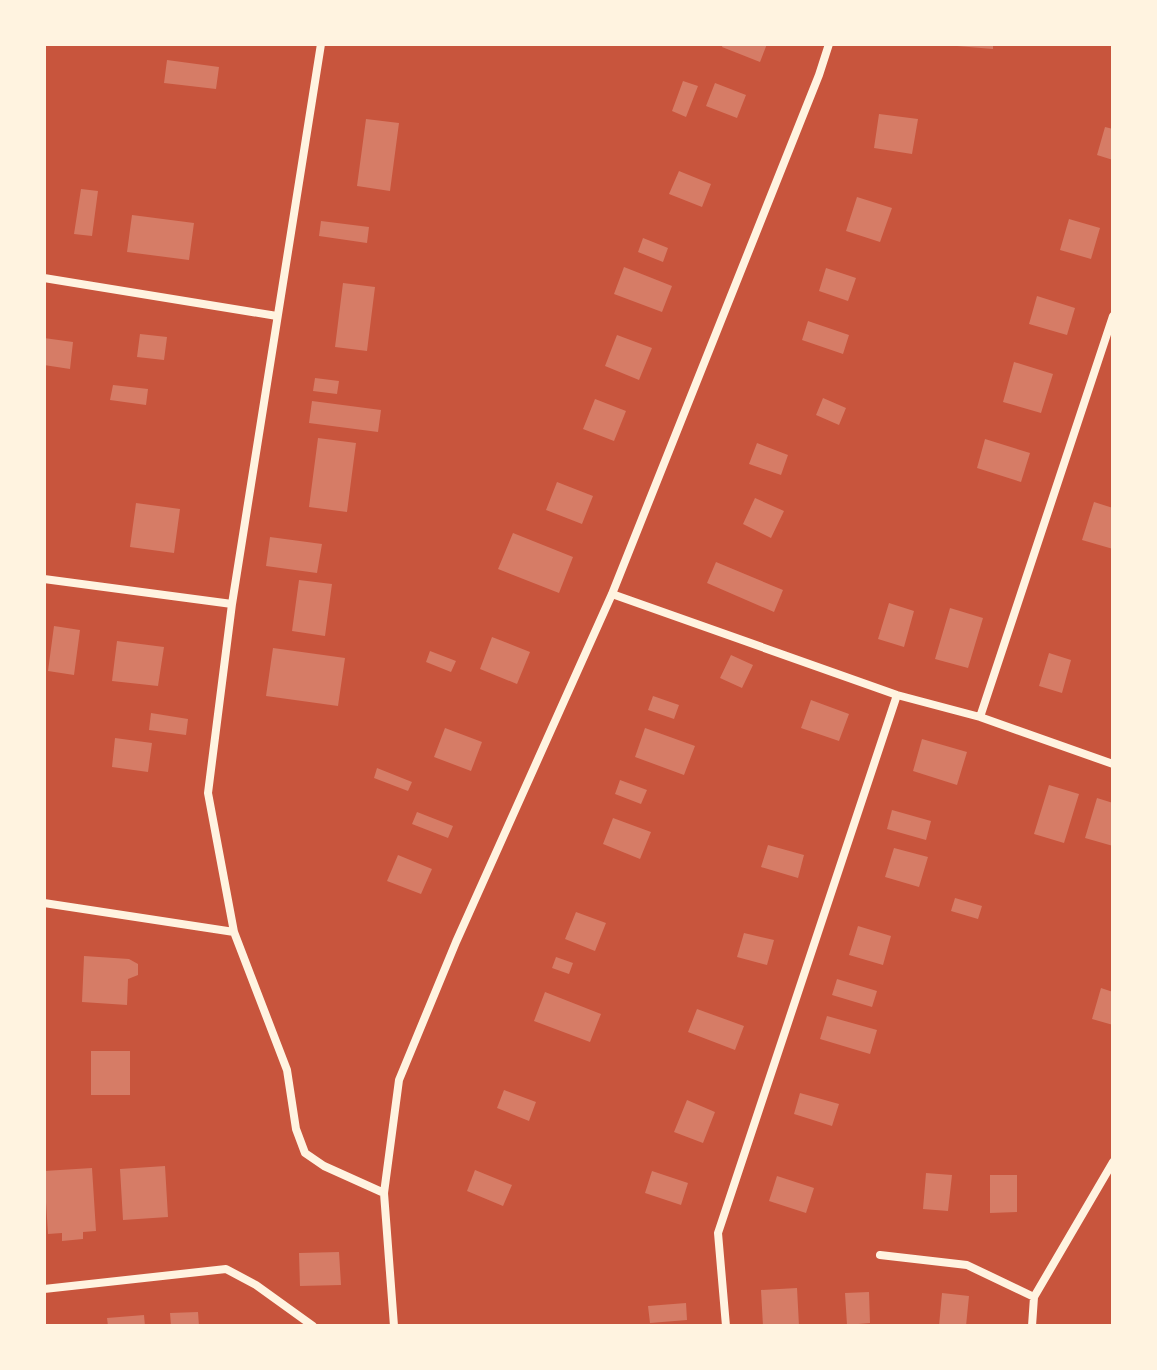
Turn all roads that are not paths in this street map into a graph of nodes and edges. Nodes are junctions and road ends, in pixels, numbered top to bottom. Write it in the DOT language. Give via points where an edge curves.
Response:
graph roads {
  1 [pos="321,44"];
  2 [pos="829,44"];
  3 [pos="44,278"];
  4 [pos="277,316"];
  5 [pos="1113,316"];
  6 [pos="44,579"];
  7 [pos="612,594"];
  8 [pos="232,604"];
  9 [pos="897,695"];
  10 [pos="980,717"];
  11 [pos="1113,764"];
  12 [pos="44,903"];
  13 [pos="234,932"];
  14 [pos="1113,1162"];
  15 [pos="384,1193"];
  16 [pos="880,1255"];
  17 [pos="44,1289"];
  18 [pos="1034,1297"];
  19 [pos="313,1326"];
  20 [pos="394,1326"];
  21 [pos="726,1326"];
  22 [pos="1032,1326"];
  1 -- 4 [label="street"];
  2 -- 7 [label="street"];
  3 -- 4 [label="street"];
  4 -- 8 [label="street"];
  5 -- 10 [label="street"];
  6 -- 8 [label="street"];
  7 -- 9 [label="street"];
  7 -- 15 [label="street" via="399,1080"];
  8 -- 13 [label="street" via="208,793"];
  9 -- 10 [label="street"];
  9 -- 21 [label="street" via="718,1233"];
  10 -- 11 [label="street"];
  12 -- 13 [label="street"];
  13 -- 15 [label="street" via="287,1070 305,1153"];
  14 -- 18 [label="street"];
  15 -- 20 [label="street"];
  16 -- 18 [label="street" via="967,1265"];
  17 -- 19 [label="street" via="226,1269"];
  18 -- 22 [label="street"];
}
